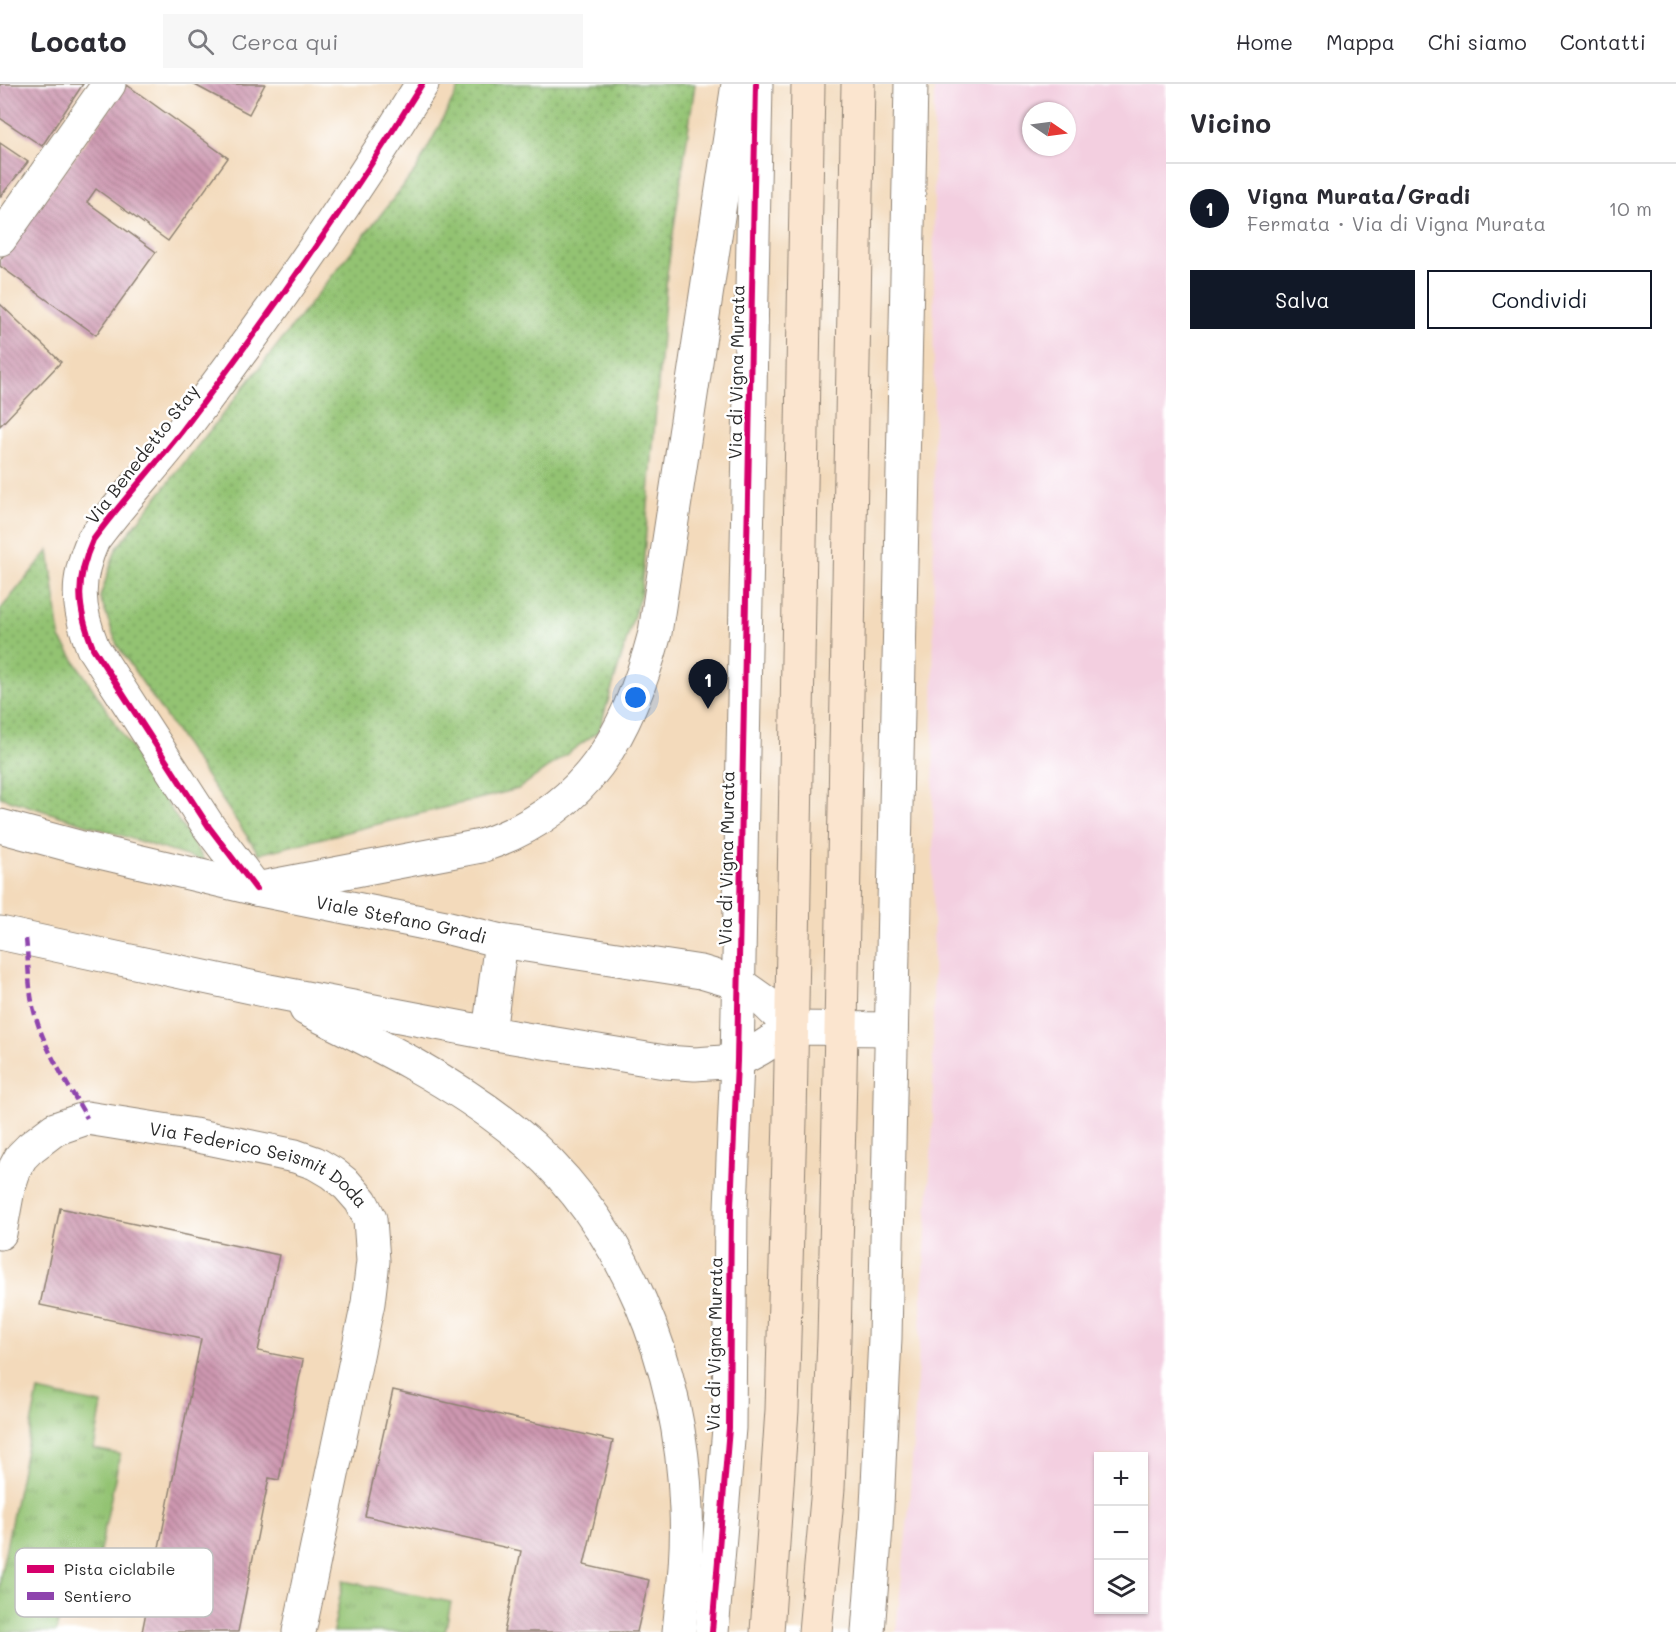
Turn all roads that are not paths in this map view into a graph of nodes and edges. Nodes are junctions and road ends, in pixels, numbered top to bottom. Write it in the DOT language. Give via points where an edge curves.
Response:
graph roads {
  1 [pos="109,84"];
  2 [pos="422,84"];
  3 [pos="738,84"];
  4 [pos="756,84"];
  5 [pos="808,84"];
  6 [pos="858,84"];
  7 [pos="911,84"];
  8 [pos="0,239"];
  9 [pos="0,826"];
  10 [pos="256,889"];
  11 [pos="0,933"];
  12 [pos="501,941"];
  13 [pos="738,983"];
  14 [pos="269,991"];
  15 [pos="792,1028"];
  16 [pos="841,1029"];
  17 [pos="891,1029"];
  18 [pos="489,1033"];
  19 [pos="737,1060"];
  20 [pos="0,1233"];
  21 [pos="299,1632"];
  22 [pos="679,1632"];
  23 [pos="712,1632"];
  24 [pos="767,1632"];
  25 [pos="815,1632"];
  26 [pos="868,1632"];
  1 -- 8 [label="street"];
  2 -- 10 [label="street, Via Benedetto Stay" via="296,273 180,434 93,540 82,571 80,609 96,654 209,827"];
  3 -- 10 [label="street" via="655,633 645,672 613,743 585,780 556,807 497,840"];
  4 -- 13 [label="street, Via di Vigna Murata"];
  5 -- 15 [label="main road"];
  6 -- 16 [label="main road"];
  7 -- 17 [label="street"];
  9 -- 10 [label="street, Viale Stefano Gradi"];
  10 -- 12 [label="street, Viale Stefano Gradi"];
  11 -- 14 [label="street"];
  12 -- 13 [label="street, Viale Stefano Gradi" via="701,972"];
  12 -- 18 [label="street"];
  13 -- 15 [label="street, Viale Stefano Gradi"];
  13 -- 19 [label="street, Via di Vigna Murata"];
  14 -- 18 [label="street"];
  14 -- 22 [label="street" via="459,1091 513,1130 551,1164 595,1216 641,1301 671,1393 686,1510"];
  15 -- 16 [label="street"];
  15 -- 19 [label="street"];
  15 -- 24 [label="main road" via="782,1410"];
  16 -- 17 [label="street"];
  16 -- 25 [label="main road" via="830,1439"];
  17 -- 26 [label="street" via="884,1350"];
  18 -- 19 [label="street" via="665,1062"];
  19 -- 23 [label="street, Via di Vigna Murata" via="729,1428"];
  20 -- 21 [label="street, Via Federico Seismit Doda" via="10,1178 21,1157 55,1129 87,1118 296,1156 332,1173 361,1201 370,1219 372,1243 368,1303"];
}
